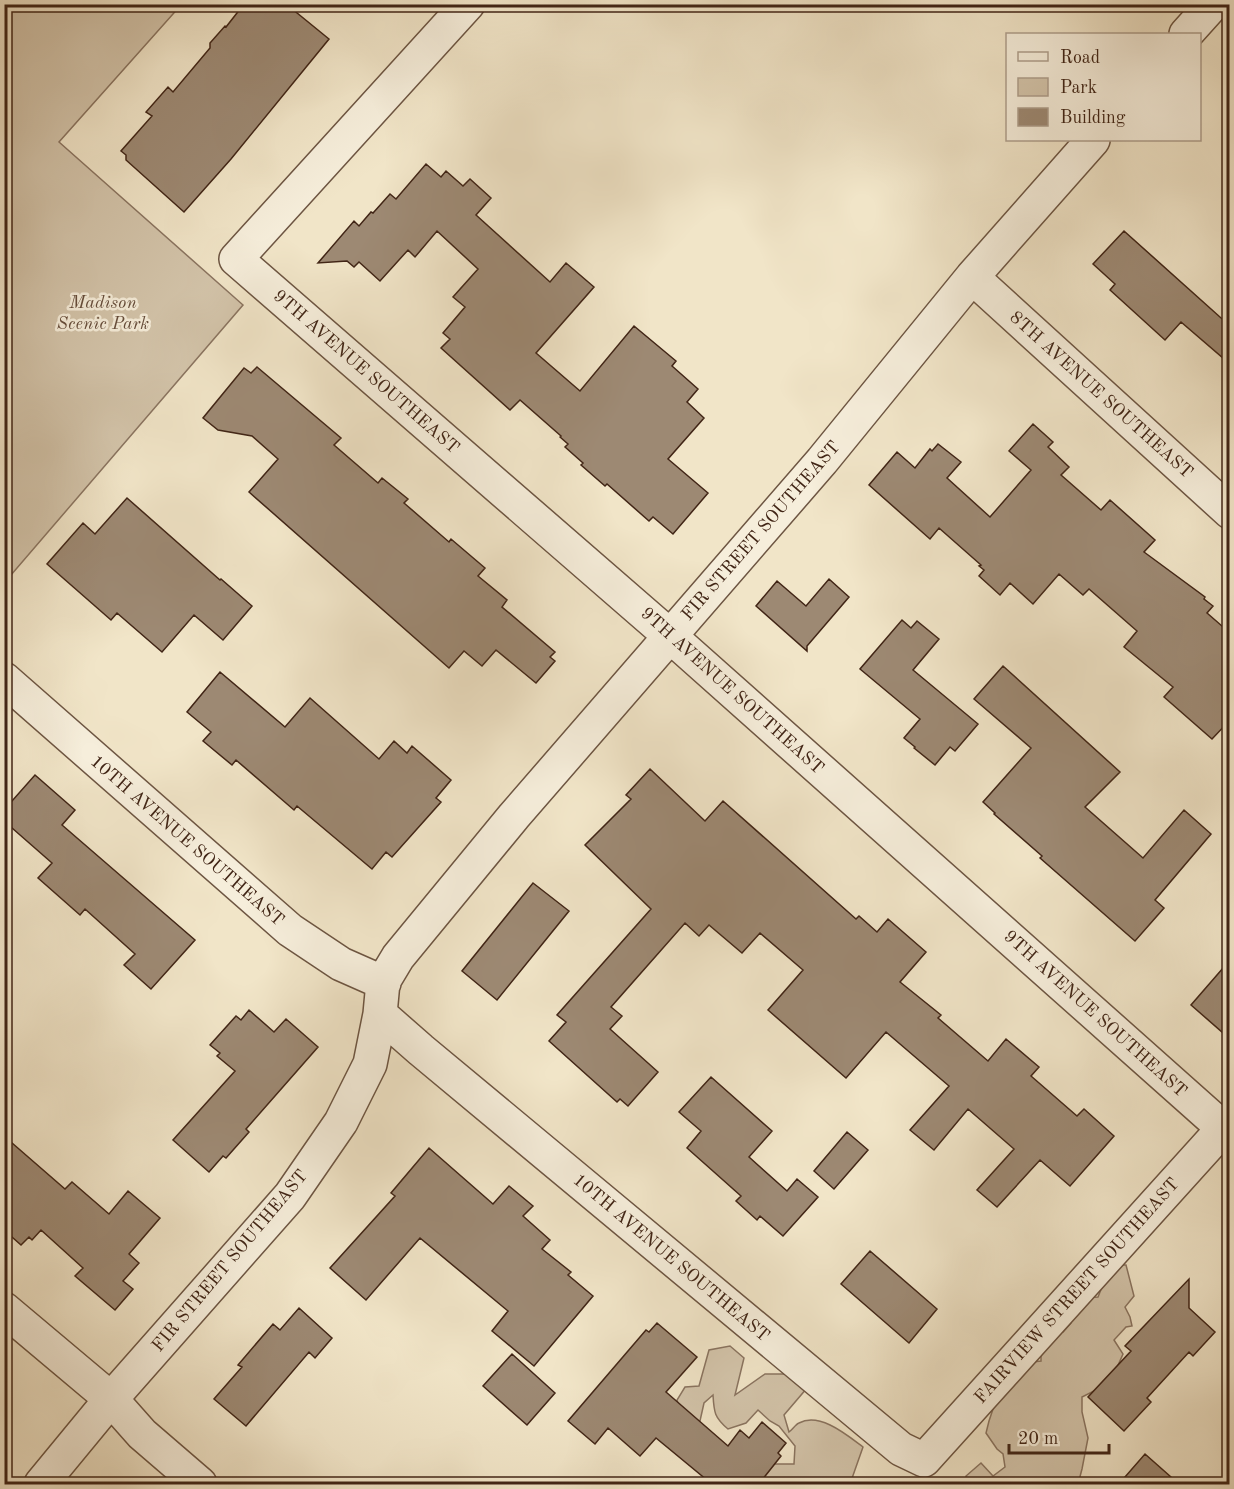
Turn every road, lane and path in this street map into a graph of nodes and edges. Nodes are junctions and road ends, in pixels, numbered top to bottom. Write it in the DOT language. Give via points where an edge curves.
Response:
graph roads {
  1 [pos="468,4"];
  2 [pos="1213,4"];
  3 [pos="1187,33"];
  4 [pos="1092,141"];
  5 [pos="972,277"];
  6 [pos="1230,512"];
  7 [pos="670,636"];
  8 [pos="4,679"];
  9 [pos="382,999"];
  10 [pos="1226,1125"];
  11 [pos="4,1309"];
  12 [pos="111,1399"];
  13 [pos="924,1460"];
  14 [pos="41,1485"];
  15 [pos="200,1485"];
  1 -- 7 [label="street, 9TH AVENUE SOUTHEAST" via="236,259"];
  2 -- 3 [label="street"];
  4 -- 5 [label="street, FIR STREET SOUTHEAST"];
  5 -- 6 [label="street, 8TH AVENUE SOUTHEAST"];
  5 -- 7 [label="street, FIR STREET SOUTHEAST" via="822,461"];
  7 -- 9 [label="street, FIR STREET SOUTHEAST" via="398,957"];
  7 -- 10 [label="street, 9TH AVENUE SOUTHEAST"];
  8 -- 9 [label="street, 10TH AVENUE SOUTHEAST" via="290,930 342,964"];
  9 -- 12 [label="street, FIR STREET SOUTHEAST" via="370,1064 335,1132 290,1196"];
  9 -- 13 [label="street, 10TH AVENUE SOUTHEAST" via="421,1050 901,1449"];
  10 -- 13 [label="street, FAIRVIEW STREET SOUTHEAST"];
  11 -- 12 [label="street"];
  12 -- 14 [label="street, FIR STREET SOUTHEAST"];
  12 -- 15 [label="street" via="142,1434"];
}
